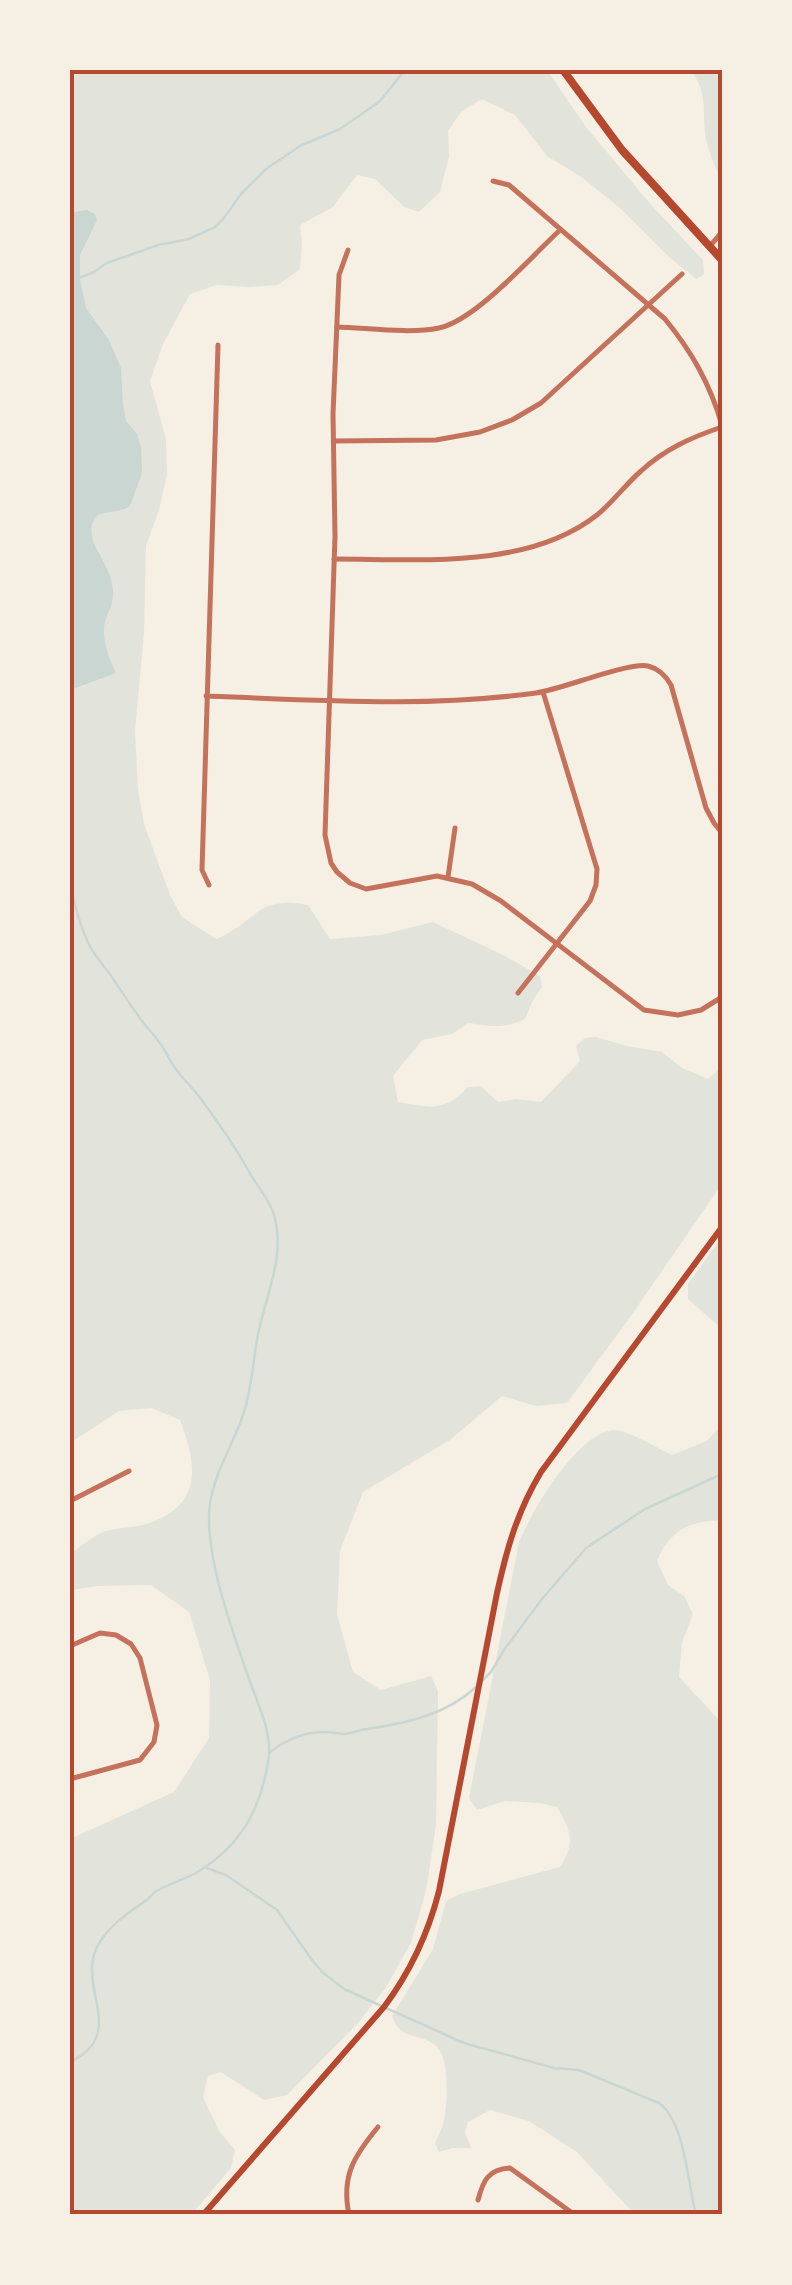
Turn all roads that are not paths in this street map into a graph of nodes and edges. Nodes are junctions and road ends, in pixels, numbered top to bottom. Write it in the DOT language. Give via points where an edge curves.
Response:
graph roads {
  1 [pos="563,70"];
  2 [pos="493,181"];
  3 [pos="560,230"];
  4 [pos="722,232"];
  5 [pos="710,246"];
  6 [pos="348,250"];
  7 [pos="722,260"];
  8 [pos="682,274"];
  9 [pos="648,304"];
  10 [pos="337,327"];
  11 [pos="218,345"];
  12 [pos="722,426"];
  13 [pos="334,440"];
  14 [pos="334,559"];
  15 [pos="543,692"];
  16 [pos="206,696"];
  17 [pos="329,700"];
  18 [pos="455,828"];
  19 [pos="722,833"];
  20 [pos="448,877"];
  21 [pos="209,884"];
  22 [pos="556,944"];
  23 [pos="518,994"];
  24 [pos="722,997"];
  25 [pos="722,1227"];
  26 [pos="129,1470"];
  27 [pos="70,1502"];
  28 [pos="70,1646"];
  29 [pos="70,1779"];
  30 [pos="378,2126"];
  31 [pos="478,2200"];
  32 [pos="203,2215"];
  33 [pos="349,2215"];
  34 [pos="575,2215"];
  1 -- 5 [label="main road" via="622,150"];
  2 -- 3 [label="street" via="509,184"];
  3 -- 9 [label="street"];
  3 -- 10 [label="street" via="458,321 425,330"];
  4 -- 5 [label="street"];
  5 -- 7 [label="main road"];
  6 -- 10 [label="street" via="339,275"];
  8 -- 9 [label="street"];
  9 -- 12 [label="street" via="692,355"];
  9 -- 13 [label="street" via="541,403 512,420 436,440"];
  10 -- 13 [label="street"];
  11 -- 16 [label="street"];
  12 -- 14 [label="street" via="667,451 596,515 536,546 438,559"];
  13 -- 14 [label="street"];
  14 -- 17 [label="street"];
  15 -- 17 [label="street" via="431,703"];
  15 -- 19 [label="street" via="634,666 661,672 671,686 706,808"];
  15 -- 22 [label="street" via="597,874 592,896"];
  16 -- 17 [label="street"];
  16 -- 21 [label="street" via="202,870"];
  17 -- 20 [label="street" via="325,835 331,863 345,880 366,889"];
  18 -- 20 [label="street"];
  20 -- 22 [label="street" via="492,894"];
  22 -- 23 [label="street"];
  22 -- 24 [label="street" via="644,1010 678,1015"];
  25 -- 32 [label="main road" via="541,1472 519,1512 439,1890 410,1970"];
  26 -- 27 [label="street"];
  28 -- 29 [label="street" via="100,1633 130,1644 140,1658 157,1725 140,1760"];
  30 -- 33 [label="street" via="351,2167"];
  31 -- 34 [label="street" via="488,2175 510,2168"];
}
